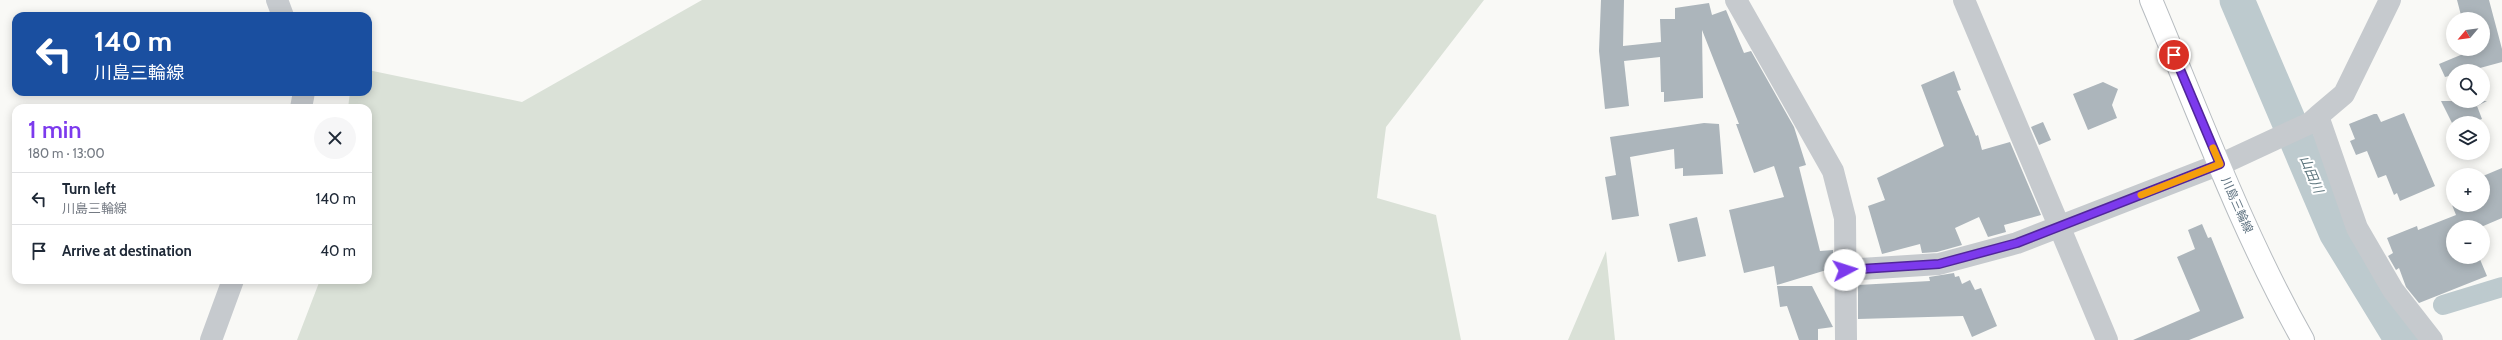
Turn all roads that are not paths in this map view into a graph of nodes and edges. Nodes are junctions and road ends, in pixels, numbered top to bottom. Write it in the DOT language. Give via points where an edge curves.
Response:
graph roads {
  1 [pos="277,0"];
  2 [pos="1736,0"];
  3 [pos="1964,0"];
  4 [pos="2151,0"];
  5 [pos="2390,0"];
  6 [pos="282,12"];
  7 [pos="2314,120"];
  8 [pos="2224,162"];
  9 [pos="2060,227"];
  10 [pos="1845,270"];
  11 [pos="232,284"];
  12 [pos="211,340"];
  13 [pos="1846,340"];
  14 [pos="2107,340"];
  15 [pos="2303,340"];
  16 [pos="2432,340"];
  1 -- 6 [label="street"];
  2 -- 10 [label="street" via="1833,171 1845,218"];
  3 -- 9 [label="street"];
  4 -- 8 [label="main road, 川島三輪線"];
  5 -- 7 [label="street" via="2344,94"];
  7 -- 8 [label="street"];
  7 -- 16 [label="street" via="2357,228 2393,290"];
  8 -- 9 [label="street"];
  8 -- 15 [label="main road, 川島三輪線" via="2278,296"];
  9 -- 10 [label="street" via="2017,243 1939,264"];
  9 -- 14 [label="street"];
  10 -- 13 [label="street"];
  11 -- 12 [label="street"];
}
